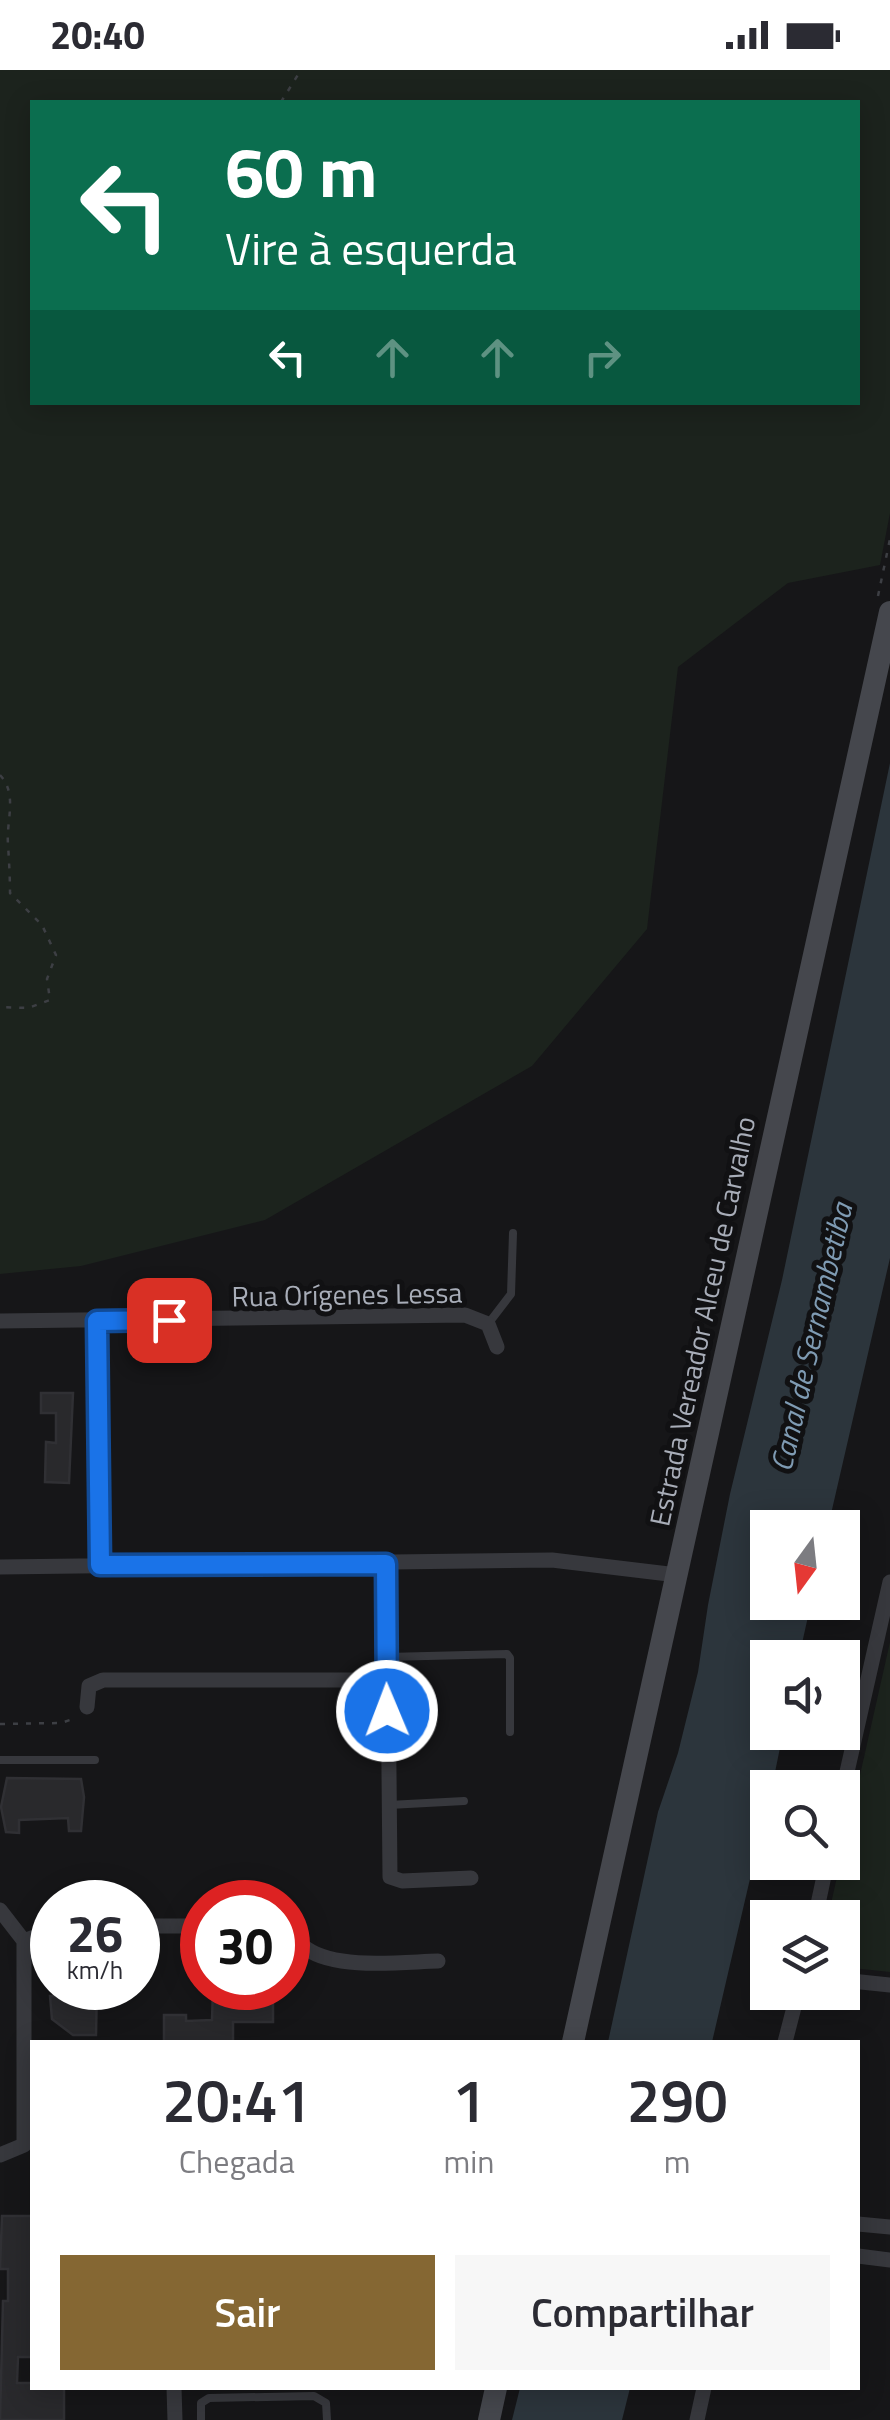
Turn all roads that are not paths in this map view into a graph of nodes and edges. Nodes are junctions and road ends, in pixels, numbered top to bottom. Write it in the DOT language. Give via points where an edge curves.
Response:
graph roads {
  1 [pos="890,612"];
  2 [pos="514,1233"];
  3 [pos="0,1321"];
  4 [pos="97,1321"];
  5 [pos="488,1324"];
  6 [pos="497,1346"];
  7 [pos="386,1564"];
  8 [pos="100,1565"];
  9 [pos="0,1567"];
  10 [pos="676,1576"];
  11 [pos="890,1582"];
  12 [pos="387,1658"];
  13 [pos="387,1680"];
  14 [pos="87,1707"];
  15 [pos="510,1732"];
  16 [pos="0,1760"];
  17 [pos="96,1760"];
  18 [pos="847,1770"];
  19 [pos="464,1801"];
  20 [pos="389,1805"];
  21 [pos="471,1878"];
  22 [pos="0,1910"];
  23 [pos="30,1939"];
  24 [pos="24,1941"];
  25 [pos="310,1951"];
  26 [pos="438,1961"];
  27 [pos="860,1982"];
  28 [pos="890,1985"];
  29 [pos="793,2010"];
  30 [pos="573,2040"];
  31 [pos="786,2040"];
  32 [pos="28,2148"];
  33 [pos="0,2155"];
  34 [pos="860,2224"];
  35 [pos="890,2227"];
  36 [pos="860,2256"];
  37 [pos="890,2260"];
  38 [pos="174,2390"];
  39 [pos="496,2390"];
  40 [pos="704,2390"];
  41 [pos="175,2420"];
  42 [pos="201,2420"];
  43 [pos="326,2420"];
  44 [pos="489,2420"];
  45 [pos="697,2420"];
  1 -- 10 [label="street, Estrada Vereador Alceu de Carvalho"];
  2 -- 5 [label="lane" via="512,1294"];
  3 -- 4 [label="street, Rua Orígenes Lessa"];
  4 -- 5 [label="street, Rua Orígenes Lessa" via="465,1315"];
  4 -- 8 [label="street"];
  5 -- 6 [label="street, Rua Orígenes Lessa"];
  7 -- 8 [label="street"];
  7 -- 10 [label="street" via="552,1560"];
  7 -- 12 [label="street"];
  8 -- 9 [label="street"];
  10 -- 30 [label="street, Estrada Vereador Alceu de Carvalho"];
  11 -- 18 [label="street"];
  12 -- 13 [label="street"];
  12 -- 15 [label="lane" via="508,1654"];
  13 -- 14 [label="street" via="103,1680 88,1686"];
  13 -- 20 [label="street"];
  16 -- 17 [label="lane"];
  19 -- 20 [label="lane"];
  20 -- 21 [label="street" via="390,1877"];
  22 -- 24 [label="street"];
  23 -- 24 [label="street"];
  24 -- 32 [label="street"];
  25 -- 26 [label="street" via="362,1962"];
  27 -- 28 [label="street"];
  29 -- 31 [label="street"];
  32 -- 33 [label="street"];
  34 -- 35 [label="street"];
  36 -- 37 [label="street"];
  38 -- 41 [label="street"];
  39 -- 44 [label="street"];
  40 -- 45 [label="street"];
  42 -- 43 [label="lane" via="201,2403 209,2398 314,2396 326,2403"];
}
